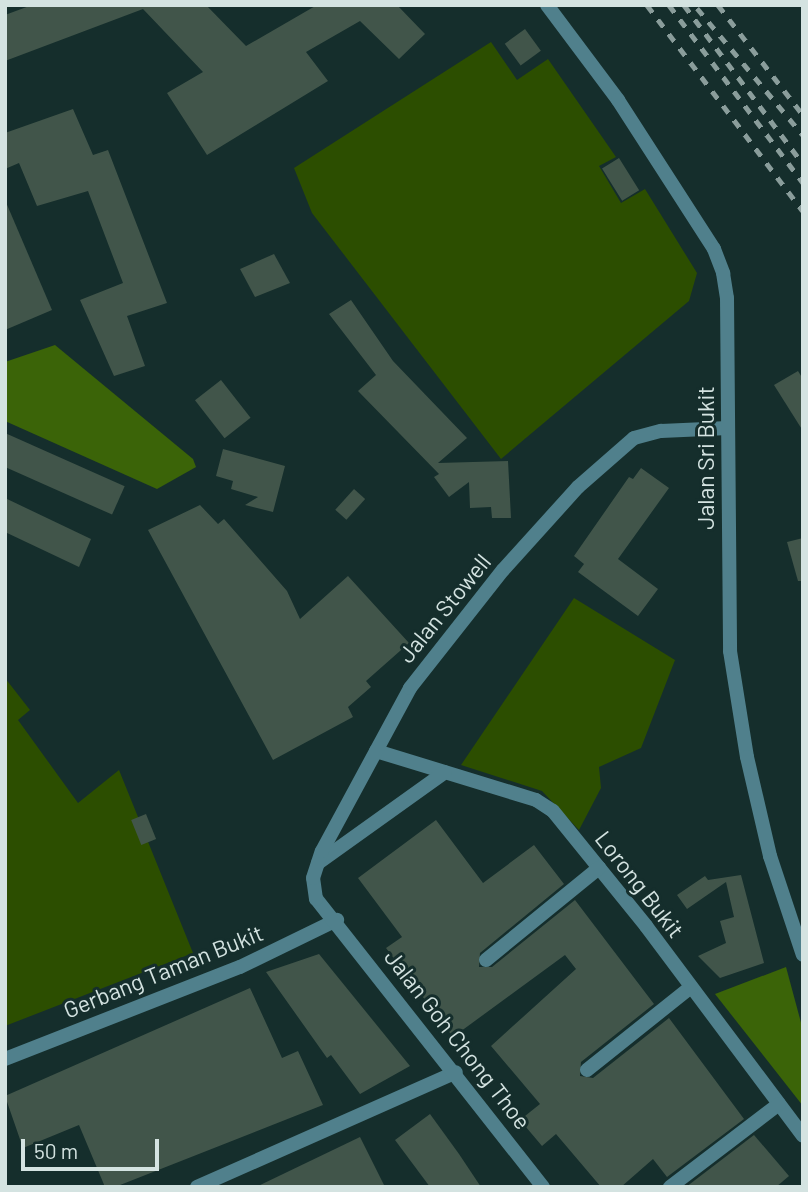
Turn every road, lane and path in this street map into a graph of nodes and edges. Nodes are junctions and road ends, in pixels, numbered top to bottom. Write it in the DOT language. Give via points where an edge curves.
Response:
graph roads {
  1 [pos="547,5"];
  2 [pos="728,428"];
  3 [pos="376,751"];
  4 [pos="444,772"];
  5 [pos="318,863"];
  6 [pos="599,868"];
  7 [pos="337,920"];
  8 [pos="803,955"];
  9 [pos="486,960"];
  10 [pos="691,987"];
  11 [pos="5,1059"];
  12 [pos="587,1070"];
  13 [pos="456,1072"];
  14 [pos="779,1104"];
  15 [pos="803,1136"];
  16 [pos="197,1187"];
  17 [pos="543,1187"];
  18 [pos="670,1187"];
  1 -- 2 [label="street, Jalan Sri Bukit" via="618,100 714,249 727,298"];
  2 -- 3 [label="street, Jalan Stowell" via="661,431 634,438 613,452 503,570 410,688"];
  2 -- 8 [label="street, Jalan Sri Bukit" via="730,651 770,856"];
  3 -- 4 [label="street, Lorong Bukit"];
  3 -- 5 [label="street, Jalan Stowell"];
  4 -- 5 [label="street"];
  4 -- 6 [label="street, Lorong Bukit" via="536,800 553,811"];
  5 -- 7 [label="street, Jalan Stowell" via="313,878 316,899"];
  6 -- 9 [label="street"];
  6 -- 10 [label="street, Lorong Bukit"];
  7 -- 11 [label="street, Gerbang Taman Bukit" via="240,967"];
  7 -- 13 [label="street, Jalan Goh Chong Thoe"];
  10 -- 12 [label="street"];
  10 -- 14 [label="street, Lorong Bukit"];
  13 -- 16 [label="street"];
  13 -- 17 [label="street, Jalan Goh Chong Thoe"];
  14 -- 15 [label="street, Lorong Bukit"];
  14 -- 18 [label="street"];
}
